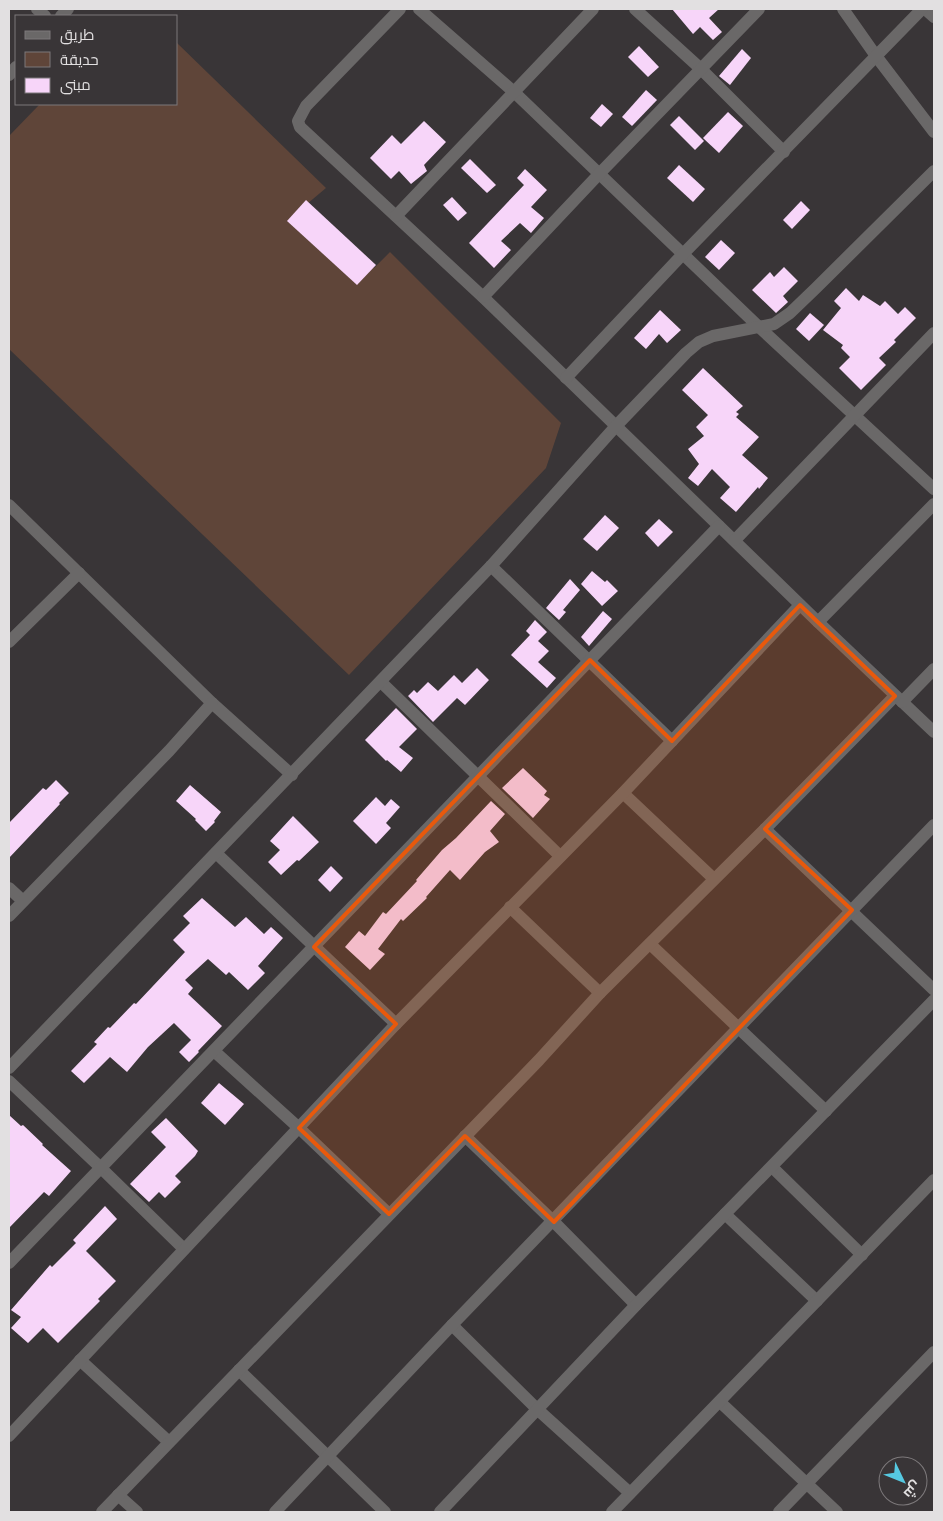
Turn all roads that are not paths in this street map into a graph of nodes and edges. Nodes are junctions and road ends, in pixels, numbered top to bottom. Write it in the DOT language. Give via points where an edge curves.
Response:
graph roads {
  1 [pos="400,9"];
  2 [pos="419,9"];
  3 [pos="593,9"];
  4 [pos="635,9"];
  5 [pos="759,9"];
  6 [pos="843,9"];
  7 [pos="924,9"];
  8 [pos="934,17"];
  9 [pos="876,56"];
  10 [pos="701,70"];
  11 [pos="514,92"];
  12 [pos="934,132"];
  13 [pos="784,152"];
  14 [pos="934,171"];
  15 [pos="600,173"];
  16 [pos="396,216"];
  17 [pos="683,254"];
  18 [pos="483,297"];
  19 [pos="759,327"];
  20 [pos="934,333"];
  21 [pos="566,378"];
  22 [pos="855,416"];
  23 [pos="616,426"];
  24 [pos="934,489"];
  25 [pos="934,504"];
  26 [pos="9,505"];
  27 [pos="719,526"];
  28 [pos="735,540"];
  29 [pos="491,566"];
  30 [pos="79,573"];
  31 [pos="800,605"];
  32 [pos="818,622"];
  33 [pos="9,642"];
  34 [pos="590,660"];
  35 [pos="934,669"];
  36 [pos="381,682"];
  37 [pos="898,699"];
  38 [pos="212,703"];
  39 [pos="934,732"];
  40 [pos="672,740"];
  41 [pos="292,776"];
  42 [pos="478,776"];
  43 [pos="623,793"];
  44 [pos="934,825"];
  45 [pos="765,828"];
  46 [pos="216,854"];
  47 [pos="560,856"];
  48 [pos="714,879"];
  49 [pos="9,888"];
  50 [pos="23,902"];
  51 [pos="510,907"];
  52 [pos="852,910"];
  53 [pos="9,916"];
  54 [pos="650,944"];
  55 [pos="314,947"];
  56 [pos="934,990"];
  57 [pos="600,993"];
  58 [pos="934,1000"];
  59 [pos="396,1024"];
  60 [pos="740,1028"];
  61 [pos="214,1052"];
  62 [pos="9,1068"];
  63 [pos="9,1081"];
  64 [pos="826,1110"];
  65 [pos="299,1128"];
  66 [pos="465,1136"];
  67 [pos="772,1167"];
  68 [pos="101,1168"];
  69 [pos="934,1182"];
  70 [pos="389,1214"];
  71 [pos="725,1214"];
  72 [pos="554,1222"];
  73 [pos="184,1249"];
  74 [pos="862,1255"];
  75 [pos="9,1263"];
  76 [pos="817,1301"];
  77 [pos="636,1305"];
  78 [pos="452,1325"];
  79 [pos="934,1352"];
  80 [pos="80,1360"];
  81 [pos="238,1370"];
  82 [pos="720,1402"];
  83 [pos="537,1409"];
  84 [pos="9,1436"];
  85 [pos="169,1442"];
  86 [pos="328,1456"];
  87 [pos="806,1484"];
  88 [pos="630,1494"];
  89 [pos="118,1495"];
  90 [pos="102,1512"];
  91 [pos="137,1512"];
  92 [pos="275,1512"];
  93 [pos="385,1512"];
  94 [pos="440,1512"];
  95 [pos="612,1512"];
  96 [pos="779,1512"];
  97 [pos="837,1512"];
  1 -- 16 [label="street" via="312,99 298,121 308,136"];
  2 -- 11 [label="street"];
  3 -- 11 [label="street"];
  4 -- 10 [label="street"];
  5 -- 10 [label="street"];
  6 -- 9 [label="street"];
  7 -- 8 [label="street"];
  7 -- 9 [label="street"];
  9 -- 12 [label="street"];
  9 -- 13 [label="street"];
  10 -- 13 [label="street"];
  10 -- 15 [label="street"];
  11 -- 15 [label="street"];
  11 -- 16 [label="street"];
  13 -- 17 [label="street"];
  14 -- 19 [label="street" via="790,313 774,324"];
  15 -- 17 [label="street"];
  15 -- 18 [label="street"];
  16 -- 18 [label="street"];
  17 -- 19 [label="street"];
  17 -- 21 [label="street"];
  18 -- 21 [label="street"];
  19 -- 22 [label="street"];
  19 -- 23 [label="street" via="713,336 700,342"];
  20 -- 22 [label="street"];
  21 -- 23 [label="street"];
  22 -- 24 [label="street"];
  22 -- 28 [label="street"];
  23 -- 27 [label="street"];
  23 -- 29 [label="street"];
  25 -- 32 [label="street"];
  26 -- 30 [label="street"];
  27 -- 28 [label="street"];
  27 -- 34 [label="street"];
  28 -- 31 [label="street"];
  29 -- 34 [label="street"];
  29 -- 36 [label="street"];
  30 -- 33 [label="street"];
  30 -- 38 [label="street"];
  31 -- 32 [label="street"];
  31 -- 40 [label="street"];
  32 -- 37 [label="street"];
  34 -- 40 [label="street"];
  34 -- 42 [label="street"];
  35 -- 37 [label="street"];
  36 -- 41 [label="street"];
  36 -- 42 [label="street"];
  37 -- 39 [label="street"];
  37 -- 45 [label="street"];
  38 -- 41 [label="street"];
  38 -- 50 [label="street"];
  40 -- 43 [label="street"];
  41 -- 46 [label="street"];
  42 -- 47 [label="street"];
  42 -- 55 [label="street"];
  43 -- 47 [label="street"];
  43 -- 48 [label="street"];
  44 -- 52 [label="street"];
  45 -- 48 [label="street"];
  45 -- 52 [label="street"];
  46 -- 55 [label="street"];
  46 -- 62 [label="street"];
  47 -- 51 [label="street"];
  48 -- 54 [label="street"];
  49 -- 50 [label="street"];
  50 -- 53 [label="street"];
  51 -- 57 [label="street"];
  51 -- 59 [label="street"];
  52 -- 56 [label="street"];
  52 -- 60 [label="street"];
  54 -- 57 [label="street"];
  54 -- 60 [label="street"];
  55 -- 59 [label="street"];
  55 -- 61 [label="street"];
  57 -- 66 [label="street"];
  58 -- 64 [label="street"];
  59 -- 65 [label="street"];
  60 -- 64 [label="street"];
  60 -- 72 [label="street"];
  61 -- 65 [label="street"];
  61 -- 68 [label="street"];
  63 -- 68 [label="street"];
  64 -- 67 [label="street"];
  65 -- 70 [label="street"];
  65 -- 73 [label="street"];
  66 -- 70 [label="street"];
  66 -- 72 [label="street"];
  67 -- 71 [label="street"];
  67 -- 74 [label="street"];
  68 -- 73 [label="street"];
  68 -- 75 [label="street"];
  69 -- 74 [label="street"];
  70 -- 81 [label="street"];
  71 -- 76 [label="street"];
  71 -- 77 [label="street"];
  72 -- 77 [label="street"];
  72 -- 78 [label="street"];
  73 -- 80 [label="street"];
  74 -- 76 [label="street"];
  76 -- 82 [label="street"];
  77 -- 83 [label="street"];
  78 -- 83 [label="street"];
  78 -- 86 [label="street"];
  79 -- 87 [label="street"];
  80 -- 84 [label="street"];
  80 -- 85 [label="street"];
  81 -- 85 [label="street"];
  81 -- 86 [label="street"];
  82 -- 87 [label="street"];
  82 -- 88 [label="street"];
  83 -- 88 [label="street"];
  83 -- 94 [label="street"];
  85 -- 89 [label="street"];
  86 -- 92 [label="street"];
  86 -- 93 [label="street"];
  87 -- 96 [label="street"];
  87 -- 97 [label="street"];
  88 -- 95 [label="street"];
  89 -- 90 [label="street"];
  89 -- 91 [label="street"];
}
